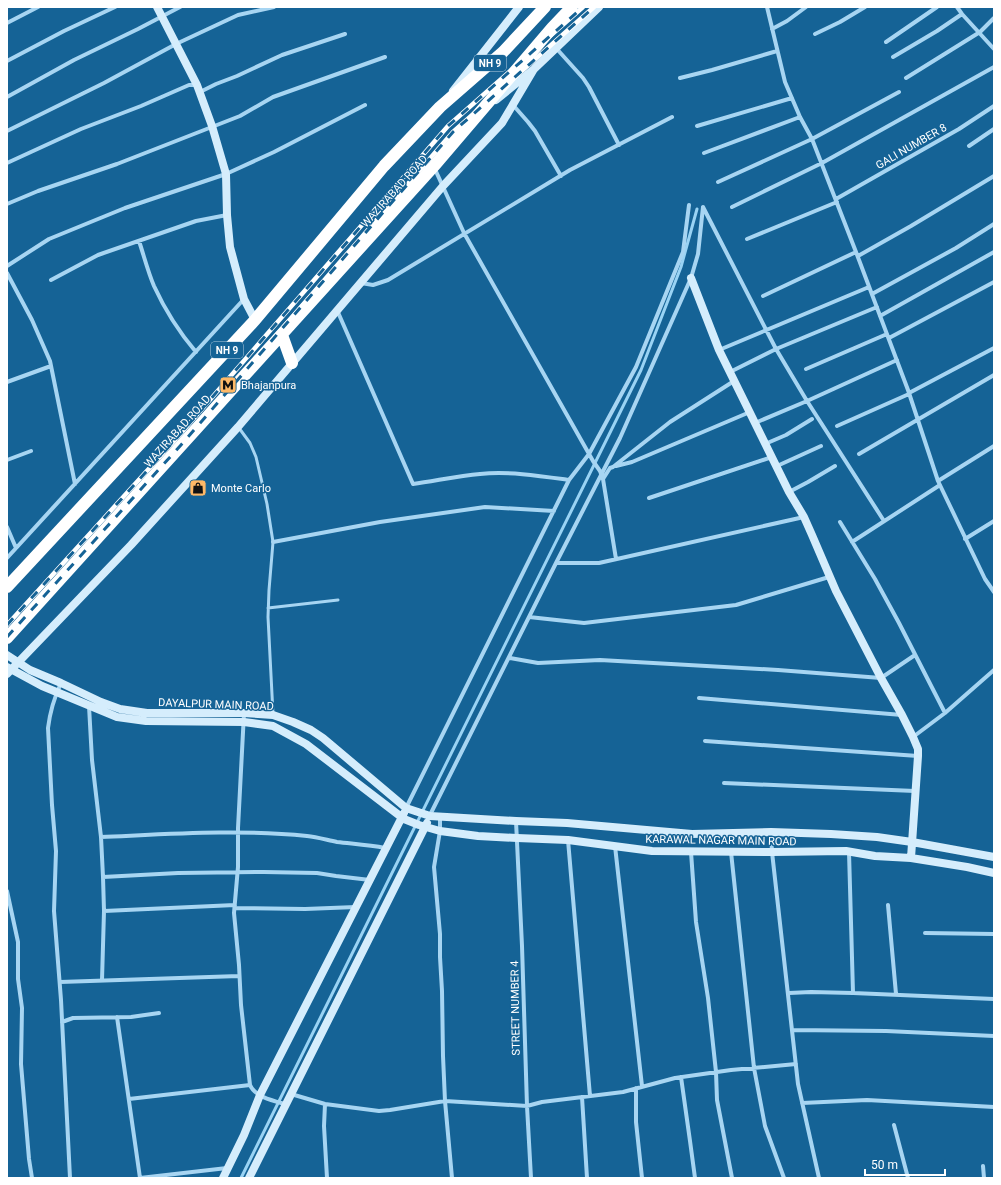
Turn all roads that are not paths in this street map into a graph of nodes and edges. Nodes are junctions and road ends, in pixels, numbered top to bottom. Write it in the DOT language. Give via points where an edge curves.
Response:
graph roads {
  1 [pos="38,7"];
  2 [pos="115,7"];
  3 [pos="157,7"];
  4 [pos="180,7"];
  5 [pos="274,7"];
  6 [pos="519,7"];
  7 [pos="572,7"];
  8 [pos="599,7"];
  9 [pos="767,7"];
  10 [pos="806,7"];
  11 [pos="865,7"];
  12 [pos="937,7"];
  13 [pos="957,7"];
  14 [pos="541,11"];
  15 [pos="962,14"];
  16 [pos="162,16"];
  17 [pos="994,18"];
  18 [pos="7,23"];
  19 [pos="772,29"];
  20 [pos="980,32"];
  21 [pos="345,34"];
  22 [pos="816,34"];
  23 [pos="886,42"];
  24 [pos="176,44"];
  25 [pos="993,46"];
  26 [pos="556,48"];
  27 [pos="777,51"];
  28 [pos="385,57"];
  29 [pos="893,57"];
  30 [pos="7,61"];
  31 [pos="994,67"];
  32 [pos="534,69"];
  33 [pos="680,78"];
  34 [pos="906,78"];
  35 [pos="199,88"];
  36 [pos="899,92"];
  37 [pos="7,97"];
  38 [pos="792,98"];
  39 [pos="364,104"];
  40 [pos="513,105"];
  41 [pos="994,106"];
  42 [pos="440,107"];
  43 [pos="477,116"];
  44 [pos="672,116"];
  45 [pos="800,117"];
  46 [pos="212,126"];
  47 [pos="698,126"];
  48 [pos="994,129"];
  49 [pos="7,131"];
  50 [pos="812,139"];
  51 [pos="619,145"];
  52 [pos="969,146"];
  53 [pos="704,154"];
  54 [pos="822,163"];
  55 [pos="7,164"];
  56 [pos="434,166"];
  57 [pos="226,174"];
  58 [pos="561,176"];
  59 [pos="994,176"];
  60 [pos="718,182"];
  61 [pos="443,186"];
  62 [pos="836,201"];
  63 [pos="7,204"];
  64 [pos="689,205"];
  65 [pos="732,207"];
  66 [pos="226,215"];
  67 [pos="994,224"];
  68 [pos="464,234"];
  69 [pos="747,239"];
  70 [pos="139,241"];
  71 [pos="994,252"];
  72 [pos="857,254"];
  73 [pos="7,266"];
  74 [pos="7,272"];
  75 [pos="691,278"];
  76 [pos="51,280"];
  77 [pos="994,282"];
  78 [pos="361,283"];
  79 [pos="869,287"];
  80 [pos="872,294"];
  81 [pos="764,296"];
  82 [pos="244,299"];
  83 [pos="877,307"];
  84 [pos="337,310"];
  85 [pos="880,316"];
  86 [pos="255,320"];
  87 [pos="766,330"];
  88 [pos="282,334"];
  89 [pos="888,336"];
  90 [pos="994,348"];
  91 [pos="776,349"];
  92 [pos="719,350"];
  93 [pos="196,352"];
  94 [pos="897,360"];
  95 [pos="292,363"];
  96 [pos="51,366"];
  97 [pos="806,369"];
  98 [pos="730,372"];
  99 [pos="994,375"];
  100 [pos="734,381"];
  101 [pos="7,382"];
  102 [pos="909,393"];
  103 [pos="807,401"];
  104 [pos="750,412"];
  105 [pos="812,419"];
  106 [pos="918,420"];
  107 [pos="755,422"];
  108 [pos="837,426"];
  109 [pos="238,427"];
  110 [pos="765,444"];
  111 [pos="821,446"];
  112 [pos="994,446"];
  113 [pos="31,451"];
  114 [pos="589,454"];
  115 [pos="859,454"];
  116 [pos="772,457"];
  117 [pos="7,460"];
  118 [pos="835,466"];
  119 [pos="613,467"];
  120 [pos="776,467"];
  121 [pos="601,475"];
  122 [pos="569,480"];
  123 [pos="938,481"];
  124 [pos="75,484"];
  125 [pos="940,485"];
  126 [pos="789,492"];
  127 [pos="649,498"];
  128 [pos="554,511"];
  129 [pos="804,517"];
  130 [pos="884,521"];
  131 [pos="994,521"];
  132 [pos="840,522"];
  133 [pos="7,527"];
  134 [pos="966,538"];
  135 [pos="273,542"];
  136 [pos="852,542"];
  137 [pos="16,548"];
  138 [pos="7,558"];
  139 [pos="616,559"];
  140 [pos="556,563"];
  141 [pos="829,578"];
  142 [pos="7,587"];
  143 [pos="994,592"];
  144 [pos="338,600"];
  145 [pos="268,608"];
  146 [pos="529,617"];
  147 [pos="7,638"];
  148 [pos="7,655"];
  149 [pos="915,655"];
  150 [pos="510,658"];
  151 [pos="19,662"];
  152 [pos="8,670"];
  153 [pos="994,670"];
  154 [pos="880,678"];
  155 [pos="61,683"];
  156 [pos="57,692"];
  157 [pos="699,698"];
  158 [pos="89,706"];
  159 [pos="244,713"];
  160 [pos="945,713"];
  161 [pos="274,715"];
  162 [pos="902,715"];
  163 [pos="244,722"];
  164 [pos="913,737"];
  165 [pos="705,741"];
  166 [pos="918,756"];
  167 [pos="724,783"];
  168 [pos="915,791"];
  169 [pos="408,808"];
  170 [pos="427,815"];
  171 [pos="440,817"];
  172 [pos="403,818"];
  173 [pos="516,821"];
  174 [pos="422,826"];
  175 [pos="440,831"];
  176 [pos="238,832"];
  177 [pos="771,832"];
  178 [pos="101,837"];
  179 [pos="517,838"];
  180 [pos="568,840"];
  181 [pos="912,842"];
  182 [pos="615,846"];
  183 [pos="386,848"];
  184 [pos="691,852"];
  185 [pos="731,852"];
  186 [pos="772,852"];
  187 [pos="849,852"];
  188 [pos="911,858"];
  189 [pos="994,858"];
  190 [pos="238,872"];
  191 [pos="994,873"];
  192 [pos="103,877"];
  193 [pos="370,880"];
  194 [pos="7,891"];
  195 [pos="888,905"];
  196 [pos="235,906"];
  197 [pos="356,907"];
  198 [pos="104,911"];
  199 [pos="925,933"];
  200 [pos="994,934"];
  201 [pos="239,976"];
  202 [pos="102,980"];
  203 [pos="60,982"];
  204 [pos="789,993"];
  205 [pos="853,993"];
  206 [pos="896,994"];
  207 [pos="994,999"];
  208 [pos="159,1013"];
  209 [pos="117,1017"];
  210 [pos="62,1022"];
  211 [pos="792,1030"];
  212 [pos="994,1036"];
  213 [pos="796,1064"];
  214 [pos="754,1068"];
  215 [pos="716,1072"];
  216 [pos="681,1077"];
  217 [pos="250,1085"];
  218 [pos="642,1086"];
  219 [pos="636,1088"];
  220 [pos="290,1094"];
  221 [pos="264,1096"];
  222 [pos="590,1096"];
  223 [pos="582,1097"];
  224 [pos="130,1099"];
  225 [pos="445,1100"];
  226 [pos="802,1103"];
  227 [pos="283,1104"];
  228 [pos="324,1104"];
  229 [pos="526,1106"];
  230 [pos="994,1107"];
  231 [pos="894,1125"];
  232 [pos="983,1166"];
  233 [pos="228,1168"];
  234 [pos="32,1178"];
  235 [pos="70,1178"];
  236 [pos="140,1178"];
  237 [pos="223,1178"];
  238 [pos="249,1178"];
  239 [pos="328,1178"];
  240 [pos="452,1178"];
  241 [pos="531,1178"];
  242 [pos="587,1178"];
  243 [pos="642,1178"];
  244 [pos="695,1178"];
  245 [pos="732,1178"];
  246 [pos="784,1178"];
  247 [pos="819,1178"];
  248 [pos="908,1178"];
  249 [pos="984,1178"];
  1 -- 18 [label="street"];
  2 -- 30 [label="street"];
  3 -- 16 [label="street"];
  4 -- 16 [label="street"];
  5 -- 24 [label="street" via="238,15"];
  6 -- 42 [label="street, WAZIRABAD ROAD"];
  7 -- 43 [label="highway, WAZIRABAD ROAD / NH 9"];
  8 -- 26 [label="street, WAZIRABAD ROAD"];
  9 -- 19 [label="street"];
  10 -- 19 [label="street"];
  11 -- 22 [label="street"];
  12 -- 23 [label="street"];
  13 -- 15 [label="street"];
  14 -- 42 [label="highway, WAZIRABAD ROAD / NH 9" via="502,52"];
  15 -- 20 [label="street"];
  15 -- 29 [label="street"];
  16 -- 24 [label="street"];
  16 -- 37 [label="street"];
  17 -- 20 [label="street"];
  19 -- 27 [label="street"];
  20 -- 25 [label="street"];
  20 -- 34 [label="street"];
  21 -- 35 [label="street" via="282,55 237,76"];
  24 -- 35 [label="street"];
  24 -- 49 [label="street"];
  26 -- 32 [label="street, WAZIRABAD ROAD"];
  26 -- 51 [label="street" via="583,78"];
  27 -- 33 [label="street"];
  27 -- 38 [label="street"];
  28 -- 46 [label="street" via="273,97 240,116"];
  31 -- 54 [label="street"];
  32 -- 40 [label="street"];
  32 -- 43 [label="street, WAZIRABAD ROAD"];
  35 -- 46 [label="street"];
  35 -- 55 [label="street" via="189,85 81,129"];
  36 -- 50 [label="street"];
  38 -- 45 [label="street"];
  38 -- 47 [label="street"];
  39 -- 57 [label="street" via="274,152"];
  40 -- 58 [label="street" via="535,131"];
  40 -- 61 [label="street" via="502,122"];
  41 -- 62 [label="street, GALI NUMBER 8"];
  42 -- 86 [label="highway, WAZIRABAD ROAD / NH 9" via="384,166"];
  43 -- 56 [label="highway, WAZIRABAD ROAD / NH 9"];
  44 -- 51 [label="street"];
  45 -- 50 [label="street"];
  45 -- 53 [label="street"];
  46 -- 57 [label="street"];
  46 -- 63 [label="street"];
  48 -- 52 [label="street"];
  50 -- 54 [label="street"];
  50 -- 60 [label="street"];
  51 -- 58 [label="street"];
  54 -- 62 [label="street"];
  54 -- 65 [label="street"];
  56 -- 61 [label="street"];
  56 -- 88 [label="highway, WAZIRABAD ROAD / NH 9"];
  57 -- 66 [label="street"];
  57 -- 73 [label="street" via="125,208 49,239"];
  58 -- 68 [label="street"];
  59 -- 72 [label="street" via="911,226"];
  61 -- 68 [label="street"];
  61 -- 78 [label="street"];
  62 -- 69 [label="street, GALI NUMBER 8"];
  62 -- 72 [label="street"];
  64 -- 114 [label="street" via="683,252 636,367"];
  66 -- 70 [label="street" via="196,221"];
  66 -- 82 [label="street" via="230,247"];
  67 -- 80 [label="street"];
  68 -- 78 [label="street" via="388,280 373,285"];
  68 -- 114 [label="street"];
  70 -- 76 [label="street" via="98,255"];
  70 -- 93 [label="street" via="154,285 170,316"];
  71 -- 85 [label="street"];
  72 -- 79 [label="street"];
  72 -- 81 [label="street"];
  74 -- 96 [label="street" via="32,320"];
  75 -- 87 [label="street" via="698,254 703,207"];
  75 -- 92 [label="street"];
  75 -- 121 [label="street"];
  77 -- 89 [label="street"];
  78 -- 84 [label="street"];
  79 -- 80 [label="street"];
  79 -- 87 [label="street"];
  80 -- 83 [label="street"];
  82 -- 86 [label="street"];
  82 -- 93 [label="street"];
  83 -- 85 [label="street"];
  83 -- 91 [label="street"];
  84 -- 95 [label="street"];
  84 -- 122 [label="street" via="413,484 481,474 540,476"];
  85 -- 89 [label="street"];
  86 -- 142 [label="highway, WAZIRABAD ROAD / NH 9"];
  87 -- 91 [label="street"];
  87 -- 92 [label="street"];
  88 -- 95 [label="highway"];
  88 -- 147 [label="highway, WAZIRABAD ROAD / NH 9"];
  89 -- 94 [label="street"];
  89 -- 97 [label="street"];
  90 -- 102 [label="street"];
  91 -- 98 [label="street"];
  91 -- 103 [label="street"];
  92 -- 98 [label="street"];
  93 -- 124 [label="street"];
  94 -- 102 [label="street"];
  94 -- 103 [label="street"];
  95 -- 109 [label="street"];
  96 -- 101 [label="street"];
  96 -- 124 [label="street"];
  98 -- 100 [label="street"];
  99 -- 106 [label="street"];
  100 -- 104 [label="street"];
  100 -- 119 [label="street" via="670,422"];
  102 -- 106 [label="street"];
  102 -- 108 [label="street"];
  103 -- 107 [label="street"];
  103 -- 130 [label="street"];
  104 -- 107 [label="street"];
  104 -- 119 [label="street" via="632,462"];
  105 -- 110 [label="street"];
  106 -- 115 [label="street"];
  106 -- 123 [label="street"];
  107 -- 110 [label="street"];
  109 -- 135 [label="lane" via="256,457"];
  109 -- 151 [label="street" via="131,545"];
  110 -- 116 [label="street"];
  111 -- 120 [label="street"];
  112 -- 123 [label="street"];
  113 -- 117 [label="street"];
  114 -- 121 [label="street"];
  114 -- 122 [label="street"];
  116 -- 120 [label="street"];
  116 -- 127 [label="street"];
  118 -- 126 [label="street"];
  119 -- 121 [label="street"];
  120 -- 126 [label="street"];
  121 -- 139 [label="street"];
  121 -- 140 [label="street"];
  122 -- 128 [label="street"];
  123 -- 125 [label="street"];
  124 -- 137 [label="street"];
  125 -- 130 [label="street"];
  125 -- 134 [label="street"];
  126 -- 129 [label="street"];
  128 -- 135 [label="street" via="485,507 380,522"];
  128 -- 169 [label="street"];
  129 -- 139 [label="street"];
  129 -- 141 [label="street"];
  130 -- 136 [label="street"];
  131 -- 134 [label="street"];
  132 -- 136 [label="street"];
  133 -- 137 [label="street"];
  134 -- 143 [label="street" via="985,579"];
  135 -- 145 [label="lane"];
  136 -- 149 [label="street" via="875,579"];
  137 -- 138 [label="street"];
  139 -- 140 [label="street" via="599,563"];
  140 -- 146 [label="street"];
  141 -- 146 [label="street" via="736,605 584,622"];
  141 -- 154 [label="street"];
  144 -- 145 [label="lane"];
  145 -- 161 [label="lane"];
  146 -- 150 [label="street"];
  148 -- 151 [label="street, DAYALPUR MAIN ROAD"];
  149 -- 154 [label="street"];
  149 -- 160 [label="street"];
  150 -- 154 [label="street" via="538,663 600,660"];
  150 -- 170 [label="street"];
  151 -- 152 [label="street"];
  151 -- 155 [label="street, DAYALPUR MAIN ROAD" via="30,670"];
  152 -- 156 [label="street, DAYALPUR MAIN ROAD"];
  153 -- 160 [label="street"];
  154 -- 162 [label="street"];
  155 -- 156 [label="street"];
  155 -- 159 [label="street, DAYALPUR MAIN ROAD" via="120,709 147,712"];
  156 -- 158 [label="street, DAYALPUR MAIN ROAD"];
  156 -- 203 [label="street" via="48,728 56,851 54,911"];
  157 -- 162 [label="street"];
  158 -- 163 [label="street, DAYALPUR MAIN ROAD" via="117,717 146,722"];
  158 -- 178 [label="street"];
  159 -- 161 [label="street, DAYALPUR MAIN ROAD"];
  159 -- 163 [label="street"];
  160 -- 164 [label="street"];
  161 -- 169 [label="street, DAYALPUR MAIN ROAD" via="311,730 323,738"];
  162 -- 164 [label="street"];
  163 -- 172 [label="street, DAYALPUR MAIN ROAD" via="272,726 306,744"];
  163 -- 176 [label="street"];
  164 -- 166 [label="street"];
  165 -- 166 [label="street"];
  166 -- 168 [label="street"];
  167 -- 168 [label="street"];
  168 -- 181 [label="street"];
  169 -- 170 [label="street, KARAWAL NAGAR MAIN ROAD"];
  169 -- 172 [label="street"];
  170 -- 171 [label="street, KARAWAL NAGAR MAIN ROAD"];
  170 -- 174 [label="street"];
  171 -- 173 [label="street, KARAWAL NAGAR MAIN ROAD"];
  171 -- 175 [label="street"];
  172 -- 174 [label="street, KARAWAL NAGAR MAIN ROAD"];
  172 -- 183 [label="street"];
  173 -- 177 [label="street, KARAWAL NAGAR MAIN ROAD" via="692,834"];
  173 -- 179 [label="street, STREET NUMBER 4"];
  174 -- 175 [label="street, KARAWAL NAGAR MAIN ROAD"];
  174 -- 220 [label="street"];
  175 -- 179 [label="street, KARAWAL NAGAR MAIN ROAD"];
  175 -- 225 [label="street" via="434,868 440,934"];
  176 -- 178 [label="street"];
  176 -- 183 [label="street" via="308,836"];
  176 -- 190 [label="street"];
  177 -- 181 [label="street, KARAWAL NAGAR MAIN ROAD" via="877,837"];
  177 -- 186 [label="street"];
  178 -- 192 [label="street"];
  179 -- 180 [label="street, KARAWAL NAGAR MAIN ROAD"];
  179 -- 229 [label="street, STREET NUMBER 4"];
  180 -- 182 [label="street, KARAWAL NAGAR MAIN ROAD"];
  180 -- 222 [label="street"];
  181 -- 188 [label="street"];
  181 -- 189 [label="street, KARAWAL NAGAR MAIN ROAD"];
  182 -- 184 [label="street, KARAWAL NAGAR MAIN ROAD" via="652,851"];
  182 -- 218 [label="street"];
  183 -- 193 [label="street"];
  184 -- 185 [label="street, KARAWAL NAGAR MAIN ROAD"];
  184 -- 215 [label="street" via="696,922"];
  185 -- 186 [label="street, KARAWAL NAGAR MAIN ROAD"];
  185 -- 214 [label="street"];
  186 -- 187 [label="street, KARAWAL NAGAR MAIN ROAD"];
  186 -- 204 [label="street"];
  187 -- 188 [label="street, KARAWAL NAGAR MAIN ROAD"];
  187 -- 205 [label="street"];
  188 -- 191 [label="street, KARAWAL NAGAR MAIN ROAD"];
  190 -- 192 [label="street"];
  190 -- 193 [label="street" via="318,873"];
  190 -- 196 [label="street"];
  192 -- 198 [label="street"];
  193 -- 197 [label="street"];
  194 -- 234 [label="street" via="18,942 18,979 22,1008 21,1064"];
  195 -- 206 [label="street"];
  196 -- 197 [label="street" via="305,909"];
  196 -- 198 [label="street"];
  196 -- 201 [label="street"];
  197 -- 221 [label="street"];
  198 -- 202 [label="street"];
  199 -- 200 [label="street"];
  201 -- 202 [label="street"];
  201 -- 217 [label="street"];
  202 -- 203 [label="street"];
  203 -- 210 [label="street"];
  204 -- 205 [label="street"];
  204 -- 211 [label="street"];
  205 -- 206 [label="street"];
  206 -- 207 [label="street"];
  208 -- 209 [label="street"];
  209 -- 210 [label="street" via="73,1018"];
  209 -- 224 [label="street"];
  210 -- 235 [label="street"];
  211 -- 212 [label="street"];
  211 -- 213 [label="street"];
  213 -- 214 [label="street"];
  213 -- 226 [label="street"];
  214 -- 215 [label="street"];
  214 -- 246 [label="street" via="765,1126"];
  215 -- 216 [label="street"];
  215 -- 245 [label="street" via="718,1100"];
  216 -- 218 [label="street"];
  216 -- 244 [label="street"];
  217 -- 221 [label="street"];
  217 -- 224 [label="street"];
  218 -- 219 [label="street"];
  219 -- 222 [label="street"];
  219 -- 243 [label="street" via="636,1122"];
  220 -- 227 [label="street"];
  220 -- 228 [label="street"];
  221 -- 227 [label="street"];
  221 -- 233 [label="street"];
  222 -- 223 [label="street"];
  223 -- 229 [label="street"];
  223 -- 242 [label="street"];
  224 -- 236 [label="street"];
  225 -- 228 [label="street" via="385,1111"];
  225 -- 229 [label="street"];
  225 -- 240 [label="street"];
  226 -- 230 [label="street" via="867,1100"];
  226 -- 247 [label="street"];
  227 -- 238 [label="street"];
  228 -- 239 [label="street"];
  229 -- 241 [label="street, STREET NUMBER 4"];
  231 -- 248 [label="street"];
  232 -- 249 [label="street"];
  233 -- 236 [label="street"];
  233 -- 237 [label="street"];
}
